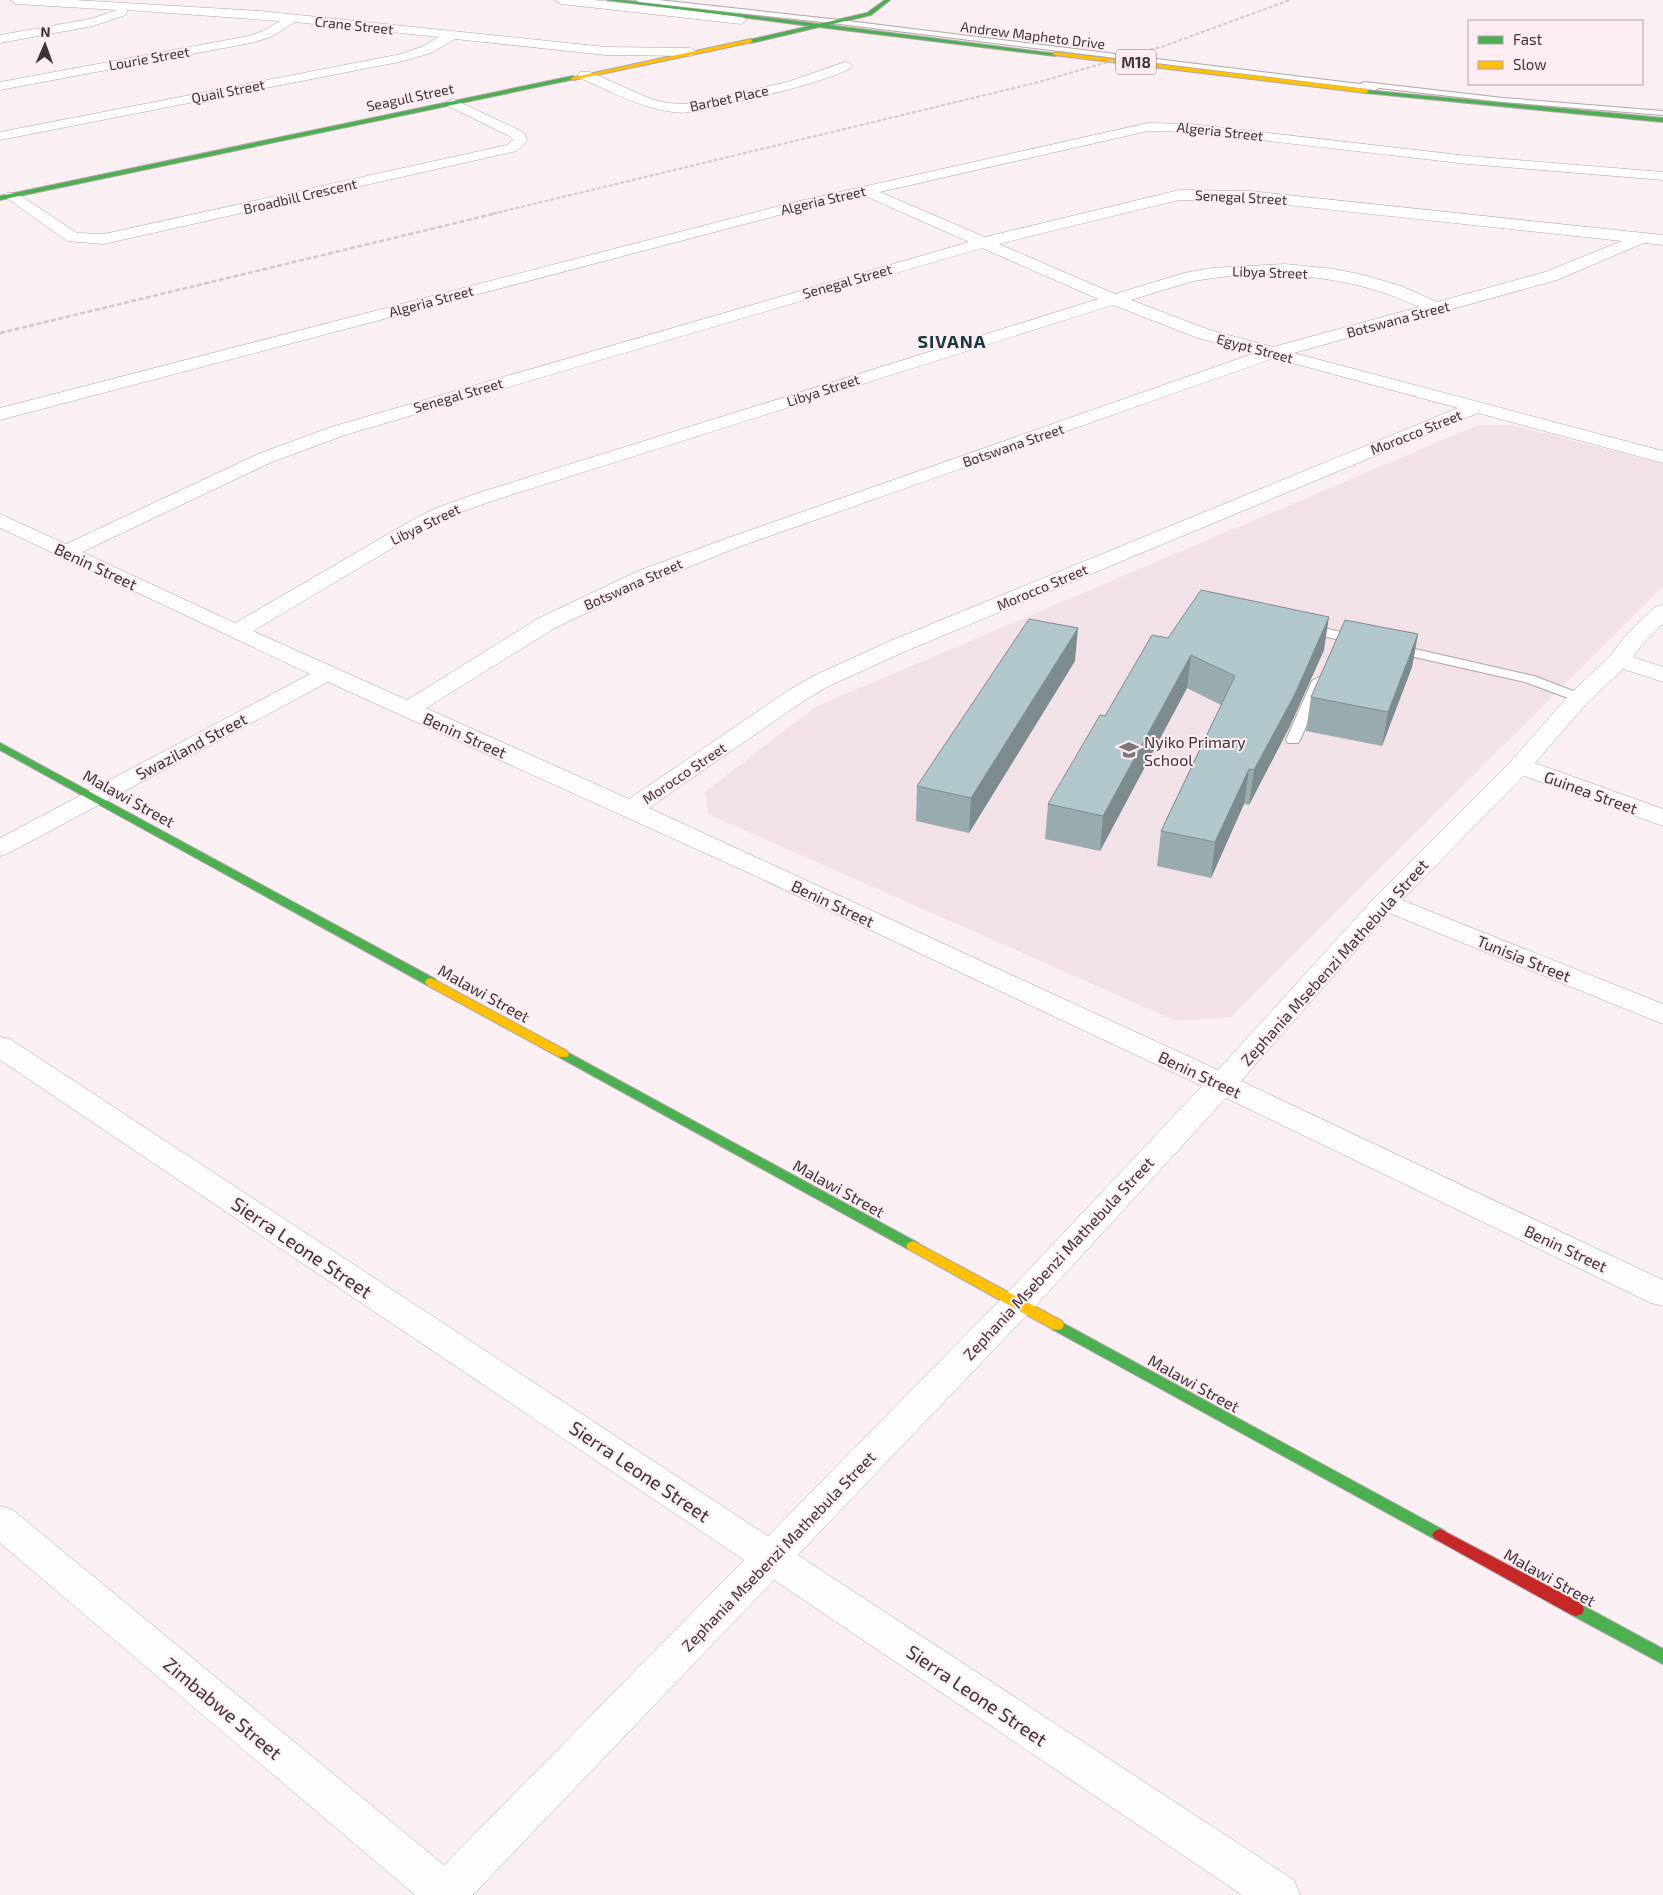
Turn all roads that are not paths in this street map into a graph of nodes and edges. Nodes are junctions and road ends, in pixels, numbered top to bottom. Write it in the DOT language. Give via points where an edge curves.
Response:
graph roads {
  1 [pos="16,0"];
  2 [pos="143,0"];
  3 [pos="561,0"];
  4 [pos="609,0"];
  5 [pos="639,0"];
  6 [pos="688,0"];
  7 [pos="888,0"];
  8 [pos="786,4"];
  9 [pos="131,7"];
  10 [pos="869,14"];
  11 [pos="294,18"];
  12 [pos="853,18"];
  13 [pos="740,20"];
  14 [pos="840,22"];
  15 [pos="826,25"];
  16 [pos="453,35"];
  17 [pos="0,40"];
  18 [pos="560,46"];
  19 [pos="691,52"];
  20 [pos="845,66"];
  21 [pos="615,69"];
  22 [pos="585,75"];
  23 [pos="0,86"];
  24 [pos="453,103"];
  25 [pos="1663,105"];
  26 [pos="1663,116"];
  27 [pos="0,136"];
  28 [pos="1663,176"];
  29 [pos="864,190"];
  30 [pos="6,197"];
  31 [pos="1642,238"];
  32 [pos="1663,240"];
  33 [pos="982,242"];
  34 [pos="1112,299"];
  35 [pos="1437,309"];
  36 [pos="1272,353"];
  37 [pos="1476,407"];
  38 [pos="0,414"];
  39 [pos="1663,457"];
  40 [pos="0,520"];
  41 [pos="65,552"];
  42 [pos="1663,612"];
  43 [pos="1292,626"];
  44 [pos="236,632"];
  45 [pos="1373,643"];
  46 [pos="1618,660"];
  47 [pos="1324,670"];
  48 [pos="328,674"];
  49 [pos="1663,675"];
  50 [pos="1579,698"];
  51 [pos="408,709"];
  52 [pos="1293,740"];
  53 [pos="0,746"];
  54 [pos="1520,766"];
  55 [pos="94,797"];
  56 [pos="631,809"];
  57 [pos="1663,818"];
  58 [pos="0,848"];
  59 [pos="1386,902"];
  60 [pos="1663,1015"];
  61 [pos="0,1046"];
  62 [pos="1222,1084"];
  63 [pos="1663,1294"];
  64 [pos="1017,1304"];
  65 [pos="0,1521"];
  66 [pos="772,1558"];
  67 [pos="1663,1657"];
  68 [pos="445,1895"];
  69 [pos="1279,1895"];
  1 -- 9 [label="street, Crane Street"];
  2 -- 9 [label="street"];
  3 -- 13 [label="street"];
  4 -- 15 [label="main road, Andrew Mapheto Drive / M18"];
  5 -- 14 [label="lane"];
  6 -- 12 [label="lane"];
  7 -- 10 [label="main road"];
  8 -- 10 [label="main road, Andrew Mapheto Drive / M18"];
  9 -- 11 [label="street, Crane Street"];
  9 -- 17 [label="street" via="109,18"];
  10 -- 12 [label="main road, Seagull Street"];
  10 -- 25 [label="main road, Andrew Mapheto Drive / M18" via="1177,57 1526,96"];
  11 -- 16 [label="street, Crane Street"];
  11 -- 23 [label="street, Lourie Street" via="251,39"];
  12 -- 14 [label="main road, Seagull Street"];
  12 -- 26 [label="lane" via="1429,91"];
  14 -- 15 [label="main road, Seagull Street"];
  14 -- 26 [label="lane" via="1402,92"];
  15 -- 19 [label="main road, Seagull Street"];
  15 -- 26 [label="main road, Andrew Mapheto Drive / M18" via="1433,98 1563,112"];
  16 -- 18 [label="street, Crane Street"];
  16 -- 27 [label="street, Quail Street" via="426,50 404,57"];
  18 -- 19 [label="street, Crane Street" via="634,52"];
  18 -- 21 [label="street"];
  19 -- 21 [label="main road, Seagull Street"];
  20 -- 22 [label="street, Barbet Place" via="809,80 678,108 658,105"];
  21 -- 22 [label="main road, Seagull Street"];
  22 -- 24 [label="main road, Seagull Street"];
  24 -- 30 [label="main road, Seagull Street"];
  24 -- 30 [label="street, Broadbill Crescent" via="520,137 520,141 512,148 104,239 73,238"];
  28 -- 29 [label="street, Algeria Street" via="1468,160 1158,126"];
  29 -- 33 [label="street, Egypt Street"];
  29 -- 38 [label="street, Algeria Street" via="703,229"];
  31 -- 32 [label="street, Senegal Street"];
  31 -- 33 [label="street, Senegal Street" via="1250,196 1179,194"];
  31 -- 35 [label="street, Botswana Street" via="1552,276"];
  33 -- 34 [label="street, Egypt Street"];
  33 -- 41 [label="street, Senegal Street" via="338,431 265,458"];
  34 -- 35 [label="street, Libya Street" via="1213,272 1268,268 1370,282"];
  34 -- 36 [label="street, Egypt Street" via="1204,334"];
  34 -- 44 [label="street, Libya Street" via="443,512"];
  35 -- 36 [label="street, Botswana Street"];
  36 -- 37 [label="street, Egypt Street"];
  36 -- 51 [label="street, Botswana Street" via="646,576 547,623"];
  37 -- 39 [label="street, Egypt Street"];
  37 -- 56 [label="street, Morocco Street" via="908,642 822,681"];
  40 -- 41 [label="street, Benin Street"];
  41 -- 44 [label="street, Benin Street"];
  42 -- 46 [label="street, Zephania Msebenzi Mathebula Street"];
  43 -- 45 [label="lane" via="1337,640"];
  44 -- 48 [label="street, Benin Street"];
  45 -- 50 [label="lane" via="1529,680"];
  46 -- 49 [label="street"];
  46 -- 50 [label="street, Zephania Msebenzi Mathebula Street"];
  47 -- 52 [label="lane"];
  48 -- 51 [label="street, Benin Street"];
  48 -- 55 [label="street, Swaziland Street"];
  50 -- 54 [label="street, Zephania Msebenzi Mathebula Street"];
  51 -- 56 [label="street, Benin Street"];
  53 -- 55 [label="main road, Malawi Street"];
  54 -- 57 [label="street, Guinea Street"];
  54 -- 59 [label="street, Zephania Msebenzi Mathebula Street"];
  55 -- 58 [label="street, Swaziland Street"];
  55 -- 64 [label="main road, Malawi Street"];
  56 -- 62 [label="street, Benin Street"];
  59 -- 60 [label="street, Tunisia Street"];
  59 -- 62 [label="street, Zephania Msebenzi Mathebula Street"];
  61 -- 66 [label="street, Sierra Leone Street"];
  62 -- 63 [label="street, Benin Street"];
  62 -- 64 [label="street, Zephania Msebenzi Mathebula Street"];
  64 -- 66 [label="street, Zephania Msebenzi Mathebula Street"];
  64 -- 67 [label="main road, Malawi Street"];
  65 -- 68 [label="street, Zimbabwe Street"];
  66 -- 68 [label="street, Zephania Msebenzi Mathebula Street"];
  66 -- 69 [label="street, Sierra Leone Street"];
}
